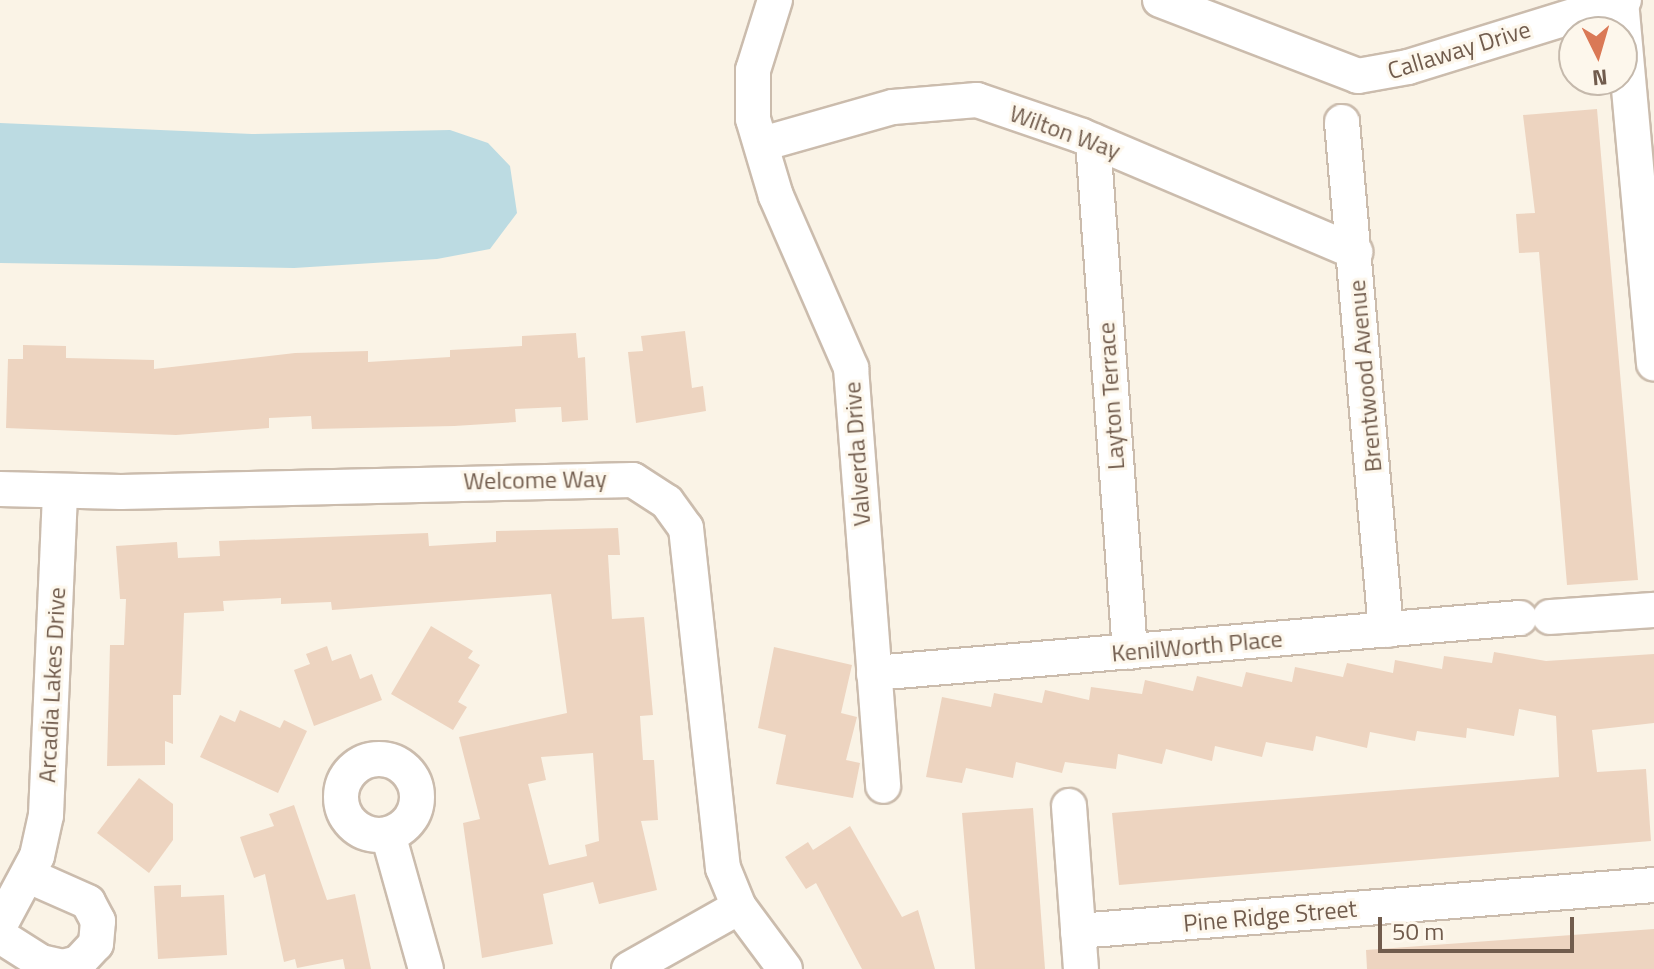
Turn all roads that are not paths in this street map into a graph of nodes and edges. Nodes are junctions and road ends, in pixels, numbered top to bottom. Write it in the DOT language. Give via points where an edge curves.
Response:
graph roads {
  1 [pos="775,0"];
  2 [pos="1160,0"];
  3 [pos="1623,0"];
  4 [pos="1342,122"];
  5 [pos="1093,141"];
  6 [pos="762,144"];
  7 [pos="1355,252"];
  8 [pos="1650,263"];
  9 [pos="1654,363"];
  10 [pos="0,489"];
  11 [pos="60,493"];
  12 [pos="1654,610"];
  13 [pos="1386,630"];
  14 [pos="1130,652"];
  15 [pos="874,673"];
  16 [pos="883,786"];
  17 [pos="1069,806"];
  18 [pos="388,834"];
  19 [pos="29,876"];
  20 [pos="1654,885"];
  21 [pos="739,907"];
  22 [pos="0,925"];
  23 [pos="1078,931"];
  24 [pos="0,936"];
  25 [pos="426,969"];
  26 [pos="629,969"];
  27 [pos="785,969"];
  28 [pos="1081,969"];
  1 -- 6 [label="street, Valverda Drive" via="753,70 753,119"];
  2 -- 3 [label="street, Callaway Drive" via="1358,76 1408,67"];
  3 -- 8 [label="street"];
  4 -- 7 [label="street, Brentwood Avenue"];
  5 -- 6 [label="street, Wilton Way" via="977,100 893,107"];
  5 -- 7 [label="street, Wilton Way"];
  5 -- 14 [label="street, Layton Terrace"];
  6 -- 15 [label="street, Valverda Drive" via="776,196 851,368"];
  7 -- 13 [label="street, Brentwood Avenue"];
  8 -- 9 [label="street"];
  10 -- 11 [label="street, Welcome Way"];
  11 -- 19 [label="street, Arcadia Lakes Drive" via="46,815"];
  11 -- 21 [label="street, Welcome Way" via="633,480 667,502 686,528 715,833"];
  12 -- 13 [label="street, KenilWorth Place"];
  13 -- 14 [label="street, KenilWorth Place"];
  14 -- 15 [label="street, KenilWorth Place"];
  15 -- 16 [label="street, Valverda Drive"];
  17 -- 23 [label="street"];
  18 -- 25 [label="street"];
  19 -- 22 [label="street, Arcadia Lakes Drive"];
  19 -- 24 [label="street" via="88,902 98,921 96,944 78,963 63,967 41,962"];
  20 -- 23 [label="street, Pine Ridge Street"];
  21 -- 26 [label="street"];
  21 -- 27 [label="street, Welcome Way"];
  23 -- 28 [label="street"];
}
